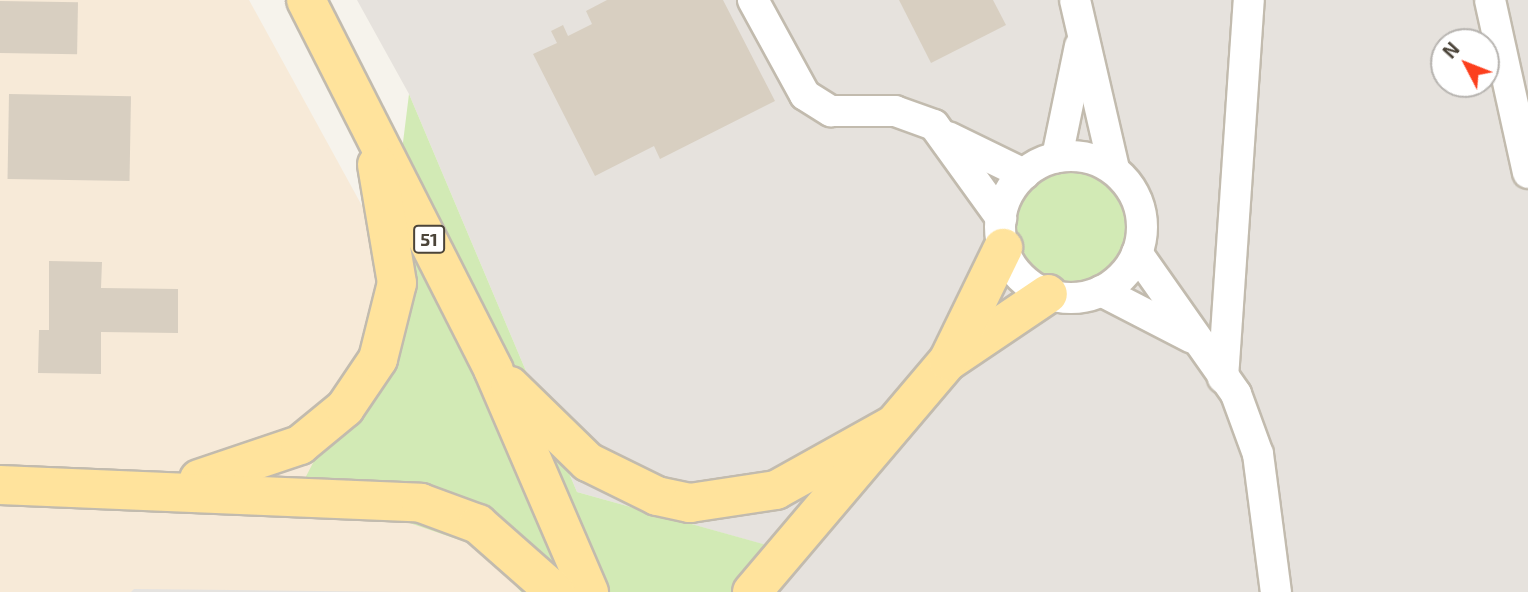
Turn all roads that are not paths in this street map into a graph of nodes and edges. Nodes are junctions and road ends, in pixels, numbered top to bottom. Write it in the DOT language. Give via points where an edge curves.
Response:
graph roads {
  1 [pos="306,0"];
  2 [pos="753,0"];
  3 [pos="1075,0"];
  4 [pos="1249,0"];
  5 [pos="1490,0"];
  6 [pos="1082,38"];
  7 [pos="365,108"];
  8 [pos="945,134"];
  9 [pos="1056,157"];
  10 [pos="1114,169"];
  11 [pos="1528,173"];
  12 [pos="1024,174"];
  13 [pos="1002,233"];
  14 [pos="1137,253"];
  15 [pos="1101,291"];
  16 [pos="1048,294"];
  17 [pos="1196,340"];
  18 [pos="948,361"];
  19 [pos="493,369"];
  20 [pos="1223,379"];
  21 [pos="893,425"];
  22 [pos="0,485"];
  23 [pos="150,490"];
  24 [pos="555,592"];
  25 [pos="589,592"];
  26 [pos="752,592"];
  27 [pos="1276,592"];
  1 -- 7 [label="main road, 51"];
  2 -- 8 [label="street" via="795,83 817,105 846,114 895,111"];
  3 -- 6 [label="street"];
  4 -- 20 [label="street"];
  5 -- 11 [label="street"];
  6 -- 9 [label="street"];
  6 -- 10 [label="street"];
  7 -- 19 [label="main road, 51"];
  7 -- 23 [label="main road" via="397,258 394,307 373,368 345,408 300,445 239,469"];
  8 -- 12 [label="street"];
  8 -- 13 [label="street"];
  9 -- 10 [label="street" via="1086,157"];
  9 -- 12 [label="street"];
  10 -- 14 [label="street" via="1139,205"];
  12 -- 13 [label="street"];
  13 -- 16 [label="street" via="1020,276"];
  13 -- 18 [label="main road"];
  14 -- 15 [label="street"];
  14 -- 17 [label="street"];
  15 -- 16 [label="street"];
  15 -- 17 [label="street"];
  16 -- 18 [label="main road"];
  17 -- 20 [label="street"];
  18 -- 21 [label="main road"];
  19 -- 21 [label="main road" via="588,462 634,486 690,503 776,491"];
  19 -- 25 [label="main road, 51"];
  20 -- 27 [label="street" via="1258,454"];
  21 -- 26 [label="main road"];
  22 -- 23 [label="main road"];
  23 -- 24 [label="main road" via="421,503 478,524"];
}
